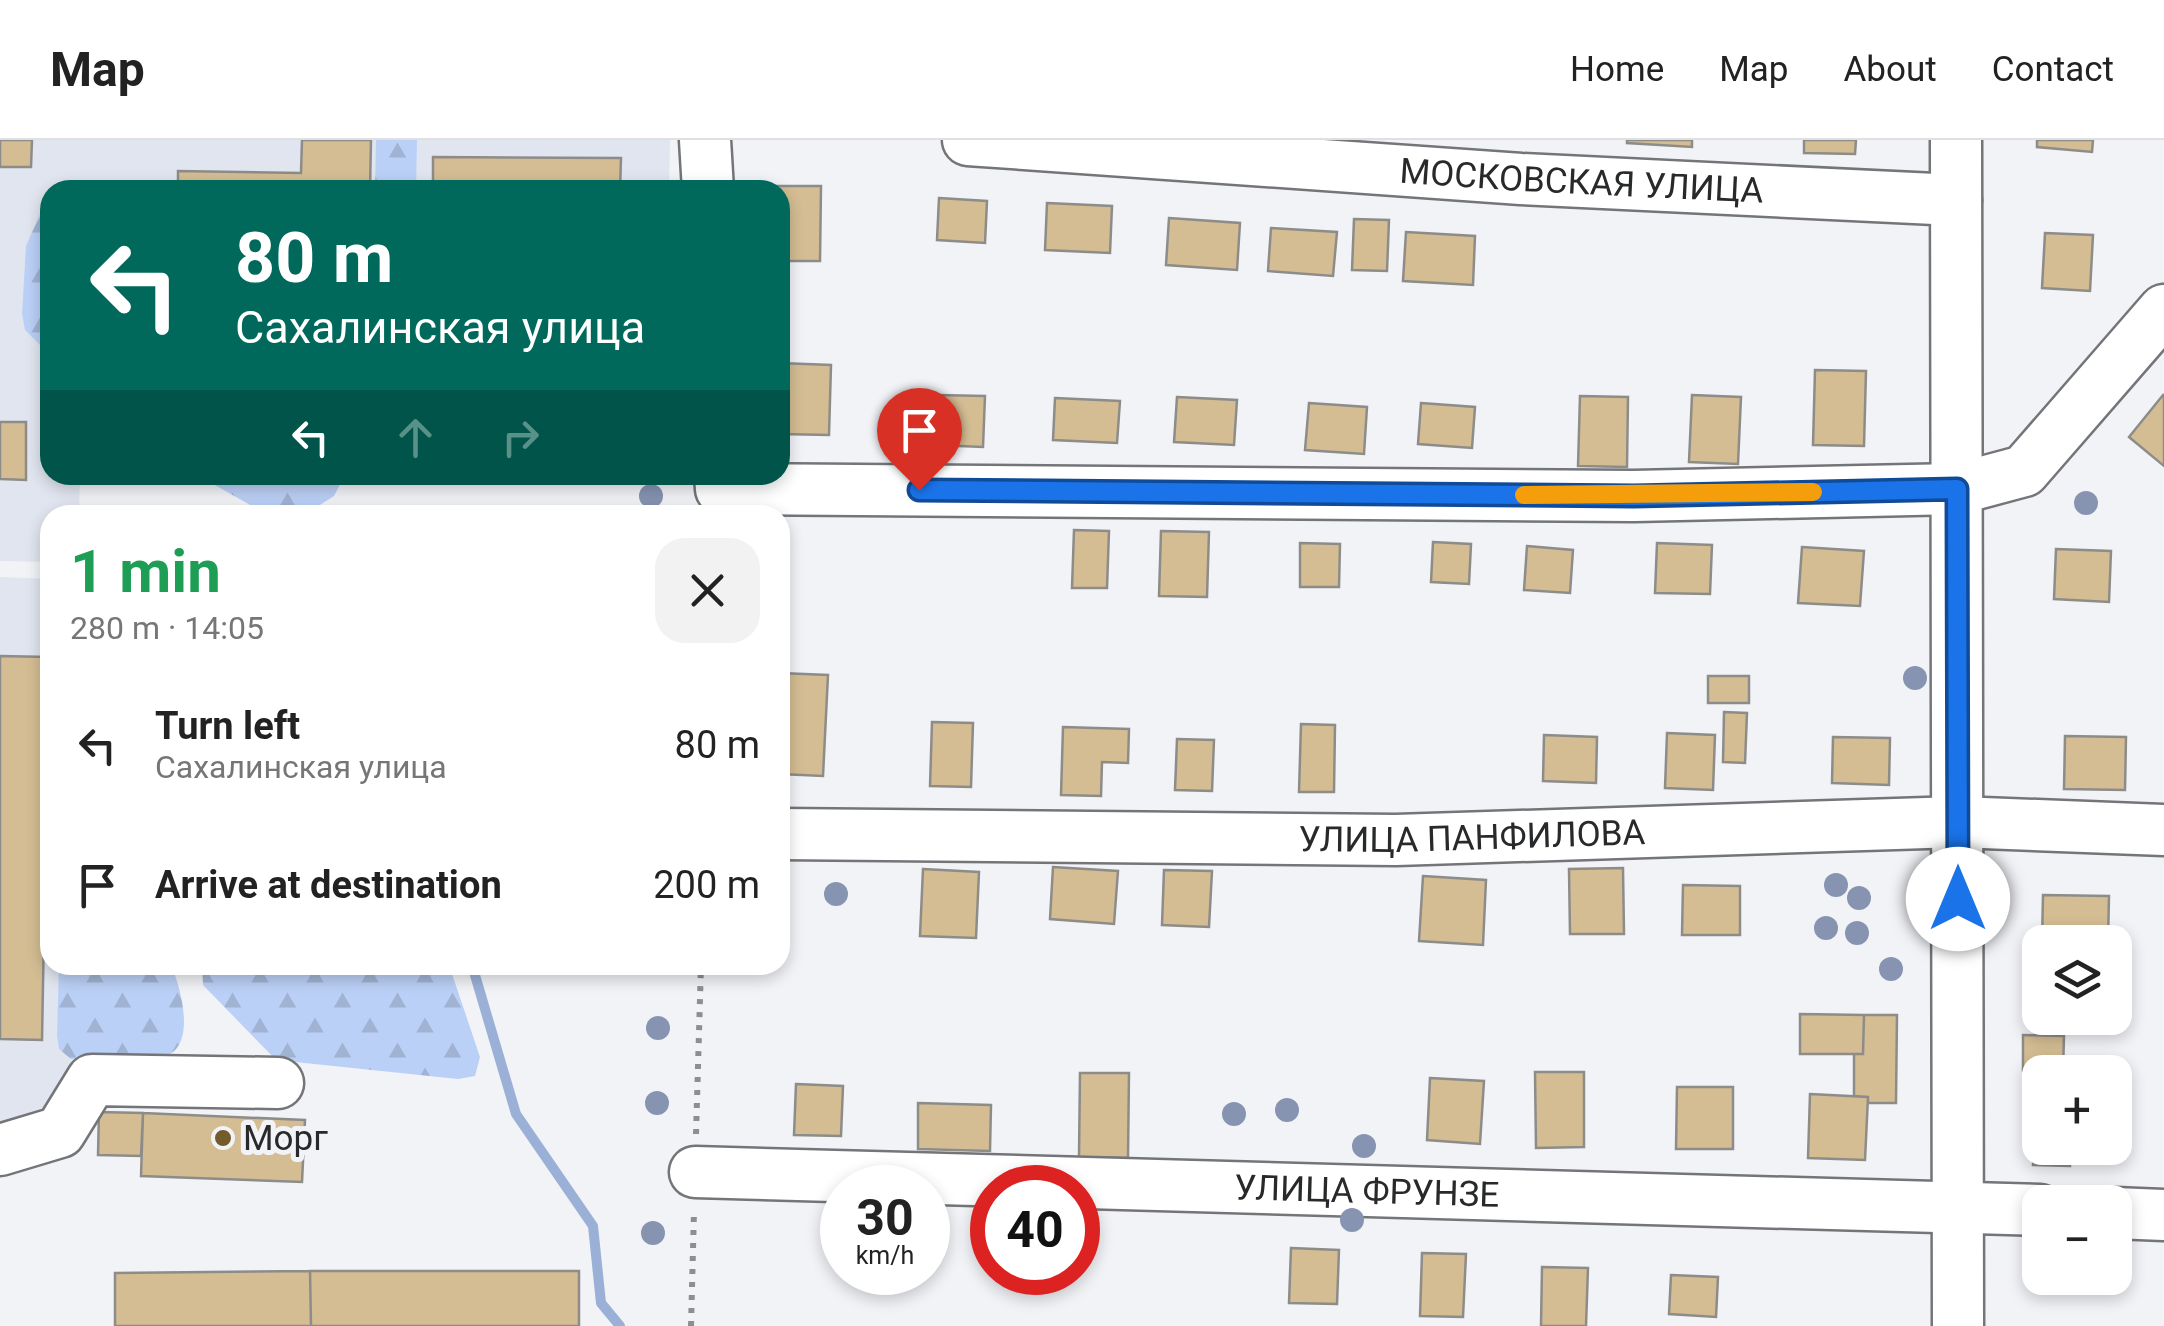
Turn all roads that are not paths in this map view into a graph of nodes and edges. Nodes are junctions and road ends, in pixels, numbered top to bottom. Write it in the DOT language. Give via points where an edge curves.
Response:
graph roads {
  1 [pos="705,140"];
  2 [pos="968,140"];
  3 [pos="1956,140"];
  4 [pos="707,180"];
  5 [pos="1956,200"];
  6 [pos="2164,310"];
  7 [pos="790,483"];
  8 [pos="1957,489"];
  9 [pos="1958,822"];
  10 [pos="2164,830"];
  11 [pos="790,834"];
  12 [pos="278,1083"];
  13 [pos="0,1150"];
  14 [pos="695,1172"];
  15 [pos="1959,1206"];
  16 [pos="2022,1209"];
  17 [pos="2132,1214"];
  18 [pos="2164,1215"];
  19 [pos="1958,1326"];
  1 -- 4 [label="street"];
  2 -- 5 [label="street, МОСКОВСКАЯ УЛИЦА" via="1521,179"];
  3 -- 5 [label="street"];
  5 -- 8 [label="street"];
  6 -- 8 [label="street" via="2024,472"];
  7 -- 8 [label="street" via="1634,496"];
  8 -- 9 [label="street"];
  9 -- 10 [label="street, УЛИЦА ПАНФИЛОВА"];
  9 -- 11 [label="street, УЛИЦА ПАНФИЛОВА" via="1396,840"];
  9 -- 15 [label="street"];
  12 -- 13 [label="street" via="92,1080 60,1132"];
  14 -- 15 [label="street, УЛИЦА ФРУНЗЕ"];
  15 -- 16 [label="street, УЛИЦА ФРУНЗЕ"];
  15 -- 19 [label="street"];
  17 -- 18 [label="street"];
}
